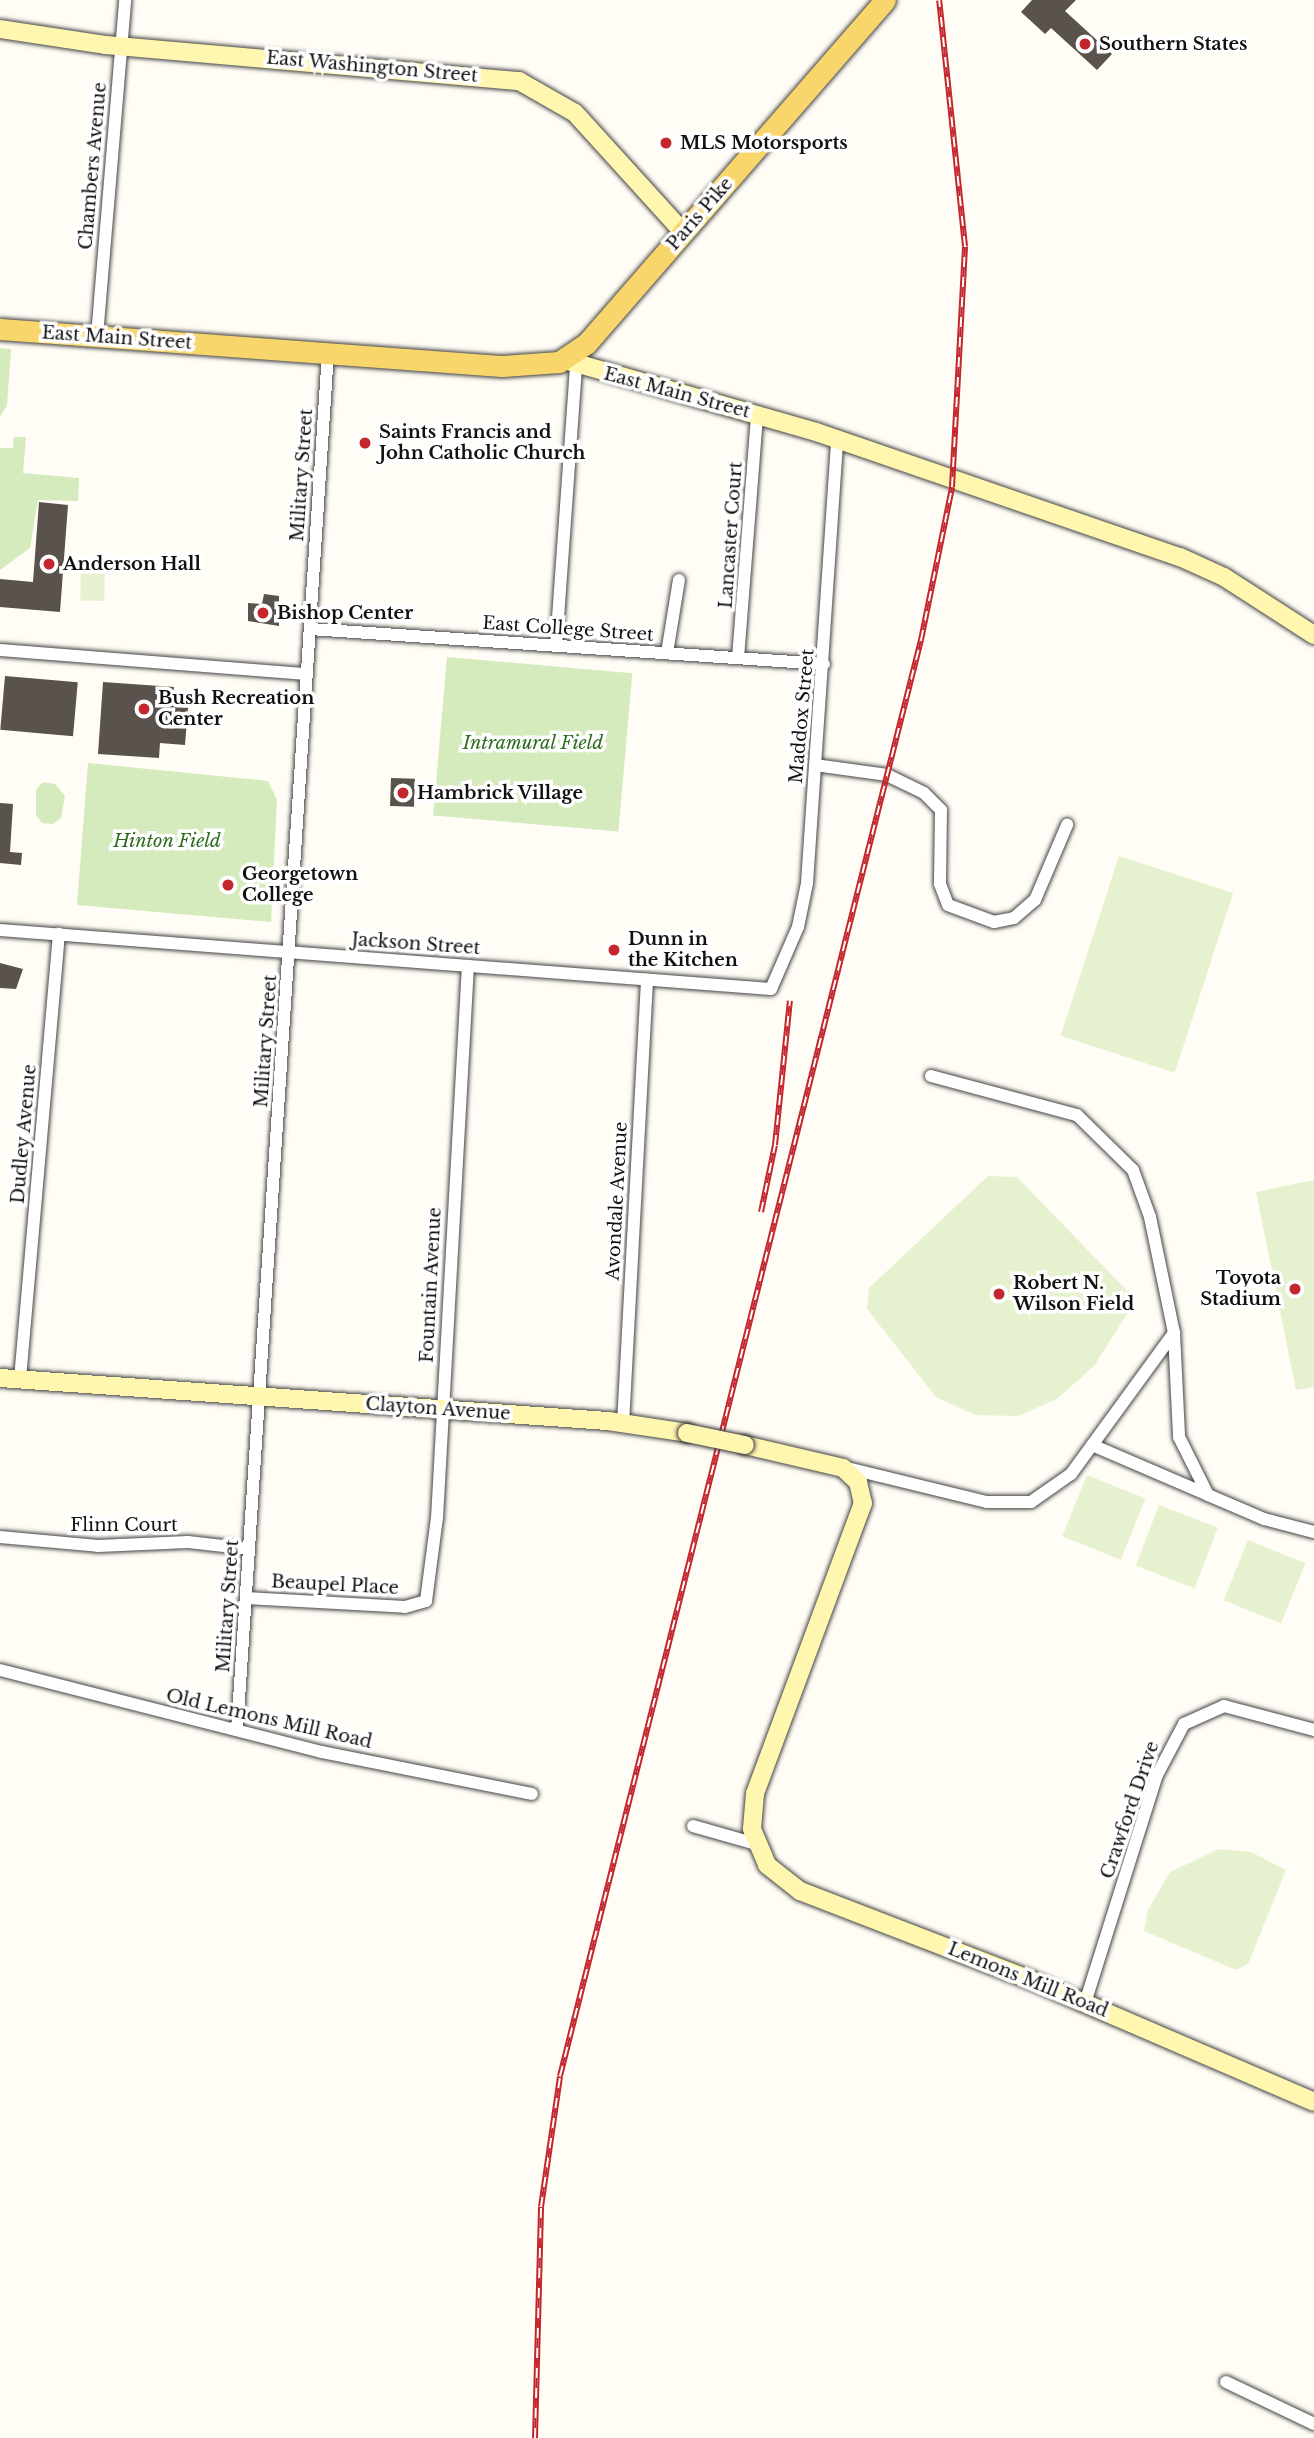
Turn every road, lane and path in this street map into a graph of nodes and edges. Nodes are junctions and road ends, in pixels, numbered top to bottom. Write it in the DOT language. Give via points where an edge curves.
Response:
graph roads {
  1 [pos="125,0"];
  2 [pos="886,0"];
  3 [pos="0,29"];
  4 [pos="121,46"];
  5 [pos="684,233"];
  6 [pos="0,328"];
  7 [pos="97,336"];
  8 [pos="328,353"];
  9 [pos="570,363"];
  10 [pos="757,415"];
  11 [pos="837,438"];
  12 [pos="680,580"];
  13 [pos="310,629"];
  14 [pos="1314,635"];
  15 [pos="556,646"];
  16 [pos="0,650"];
  17 [pos="667,653"];
  18 [pos="738,658"];
  19 [pos="824,664"];
  20 [pos="307,674"];
  21 [pos="815,765"];
  22 [pos="1067,825"];
  23 [pos="0,930"];
  24 [pos="59,934"];
  25 [pos="289,952"];
  26 [pos="468,966"];
  27 [pos="647,980"];
  28 [pos="771,989"];
  29 [pos="931,1076"];
  30 [pos="1174,1333"];
  31 [pos="0,1378"];
  32 [pos="20,1379"];
  33 [pos="261,1394"];
  34 [pos="441,1410"];
  35 [pos="623,1424"];
  36 [pos="1092,1445"];
  37 [pos="839,1466"];
  38 [pos="1208,1494"];
  39 [pos="1314,1532"];
  40 [pos="0,1537"];
  41 [pos="249,1549"];
  42 [pos="246,1598"];
  43 [pos="422,1604"];
  44 [pos="0,1671"];
  45 [pos="237,1730"];
  46 [pos="1314,1730"];
  47 [pos="533,1794"];
  48 [pos="693,1826"];
  49 [pos="756,1844"];
  50 [pos="1085,2003"];
  51 [pos="1314,2102"];
  52 [pos="1226,2382"];
  53 [pos="1314,2424"];
  1 -- 4 [label="street, Chambers Avenue"];
  2 -- 5 [label="main road, Paris Pike"];
  3 -- 4 [label="street, East Washington Street"];
  4 -- 5 [label="street, East Washington Street" via="519,81 575,113"];
  4 -- 7 [label="street, Chambers Avenue"];
  5 -- 9 [label="main road, Paris Pike"];
  6 -- 7 [label="main road, East Main Street"];
  7 -- 8 [label="main road, East Main Street"];
  8 -- 9 [label="main road, East Main Street" via="502,366"];
  8 -- 13 [label="street, Military Street"];
  9 -- 10 [label="street, East Main Street"];
  9 -- 15 [label="street"];
  10 -- 11 [label="street, East Main Street"];
  10 -- 18 [label="street, Lancaster Court"];
  11 -- 14 [label="street, East Main Street" via="1186,560 1224,577"];
  11 -- 19 [label="street, Maddox Street"];
  12 -- 17 [label="street"];
  13 -- 15 [label="street, East College Street"];
  13 -- 20 [label="street, Military Street"];
  15 -- 17 [label="street, East College Street"];
  16 -- 20 [label="street"];
  17 -- 18 [label="street, East College Street"];
  18 -- 19 [label="street, East College Street"];
  19 -- 21 [label="street, Maddox Street"];
  20 -- 25 [label="street, Military Street"];
  21 -- 22 [label="street" via="887,775 924,793 941,810 940,884 948,905 994,922 1014,918 1035,900"];
  21 -- 28 [label="street, Maddox Street" via="807,883 798,928"];
  23 -- 24 [label="street, Jackson Street"];
  24 -- 25 [label="street, Jackson Street"];
  24 -- 32 [label="street, Dudley Avenue"];
  25 -- 26 [label="street, Jackson Street"];
  25 -- 33 [label="street, Military Street"];
  26 -- 27 [label="street, Jackson Street"];
  26 -- 34 [label="street, Fountain Avenue"];
  27 -- 28 [label="street, Jackson Street"];
  27 -- 35 [label="street, Avondale Avenue"];
  29 -- 30 [label="street" via="1077,1115 1133,1170 1150,1217"];
  30 -- 36 [label="street"];
  30 -- 38 [label="street" via="1179,1437"];
  31 -- 32 [label="street, Clayton Avenue"];
  32 -- 33 [label="street, Clayton Avenue"];
  33 -- 34 [label="street, Clayton Avenue"];
  33 -- 41 [label="street, Military Street"];
  34 -- 35 [label="street, Clayton Avenue"];
  34 -- 43 [label="street, Fountain Avenue" via="437,1518"];
  35 -- 37 [label="street, Clayton Avenue, bridge"];
  36 -- 37 [label="street" via="1046,1495 1016,1505"];
  36 -- 38 [label="street"];
  37 -- 49 [label="street, Lemons Mill Road" via="861,1489 855,1532 755,1794 751,1822"];
  38 -- 39 [label="street" via="1264,1519"];
  40 -- 41 [label="street, Flinn Court" via="98,1546 188,1542"];
  41 -- 42 [label="street, Military Street"];
  42 -- 43 [label="street, Beaupel Place"];
  42 -- 45 [label="street, Military Street"];
  44 -- 45 [label="street, Old Lemons Mill Road"];
  45 -- 47 [label="street, Old Lemons Mill Road"];
  46 -- 50 [label="street, Crawford Drive" via="1224,1706 1184,1724 1157,1774"];
  48 -- 49 [label="street"];
  49 -- 50 [label="street, Lemons Mill Road" via="773,1872 800,1891"];
  50 -- 51 [label="street, Lemons Mill Road"];
  52 -- 53 [label="street"];
}
